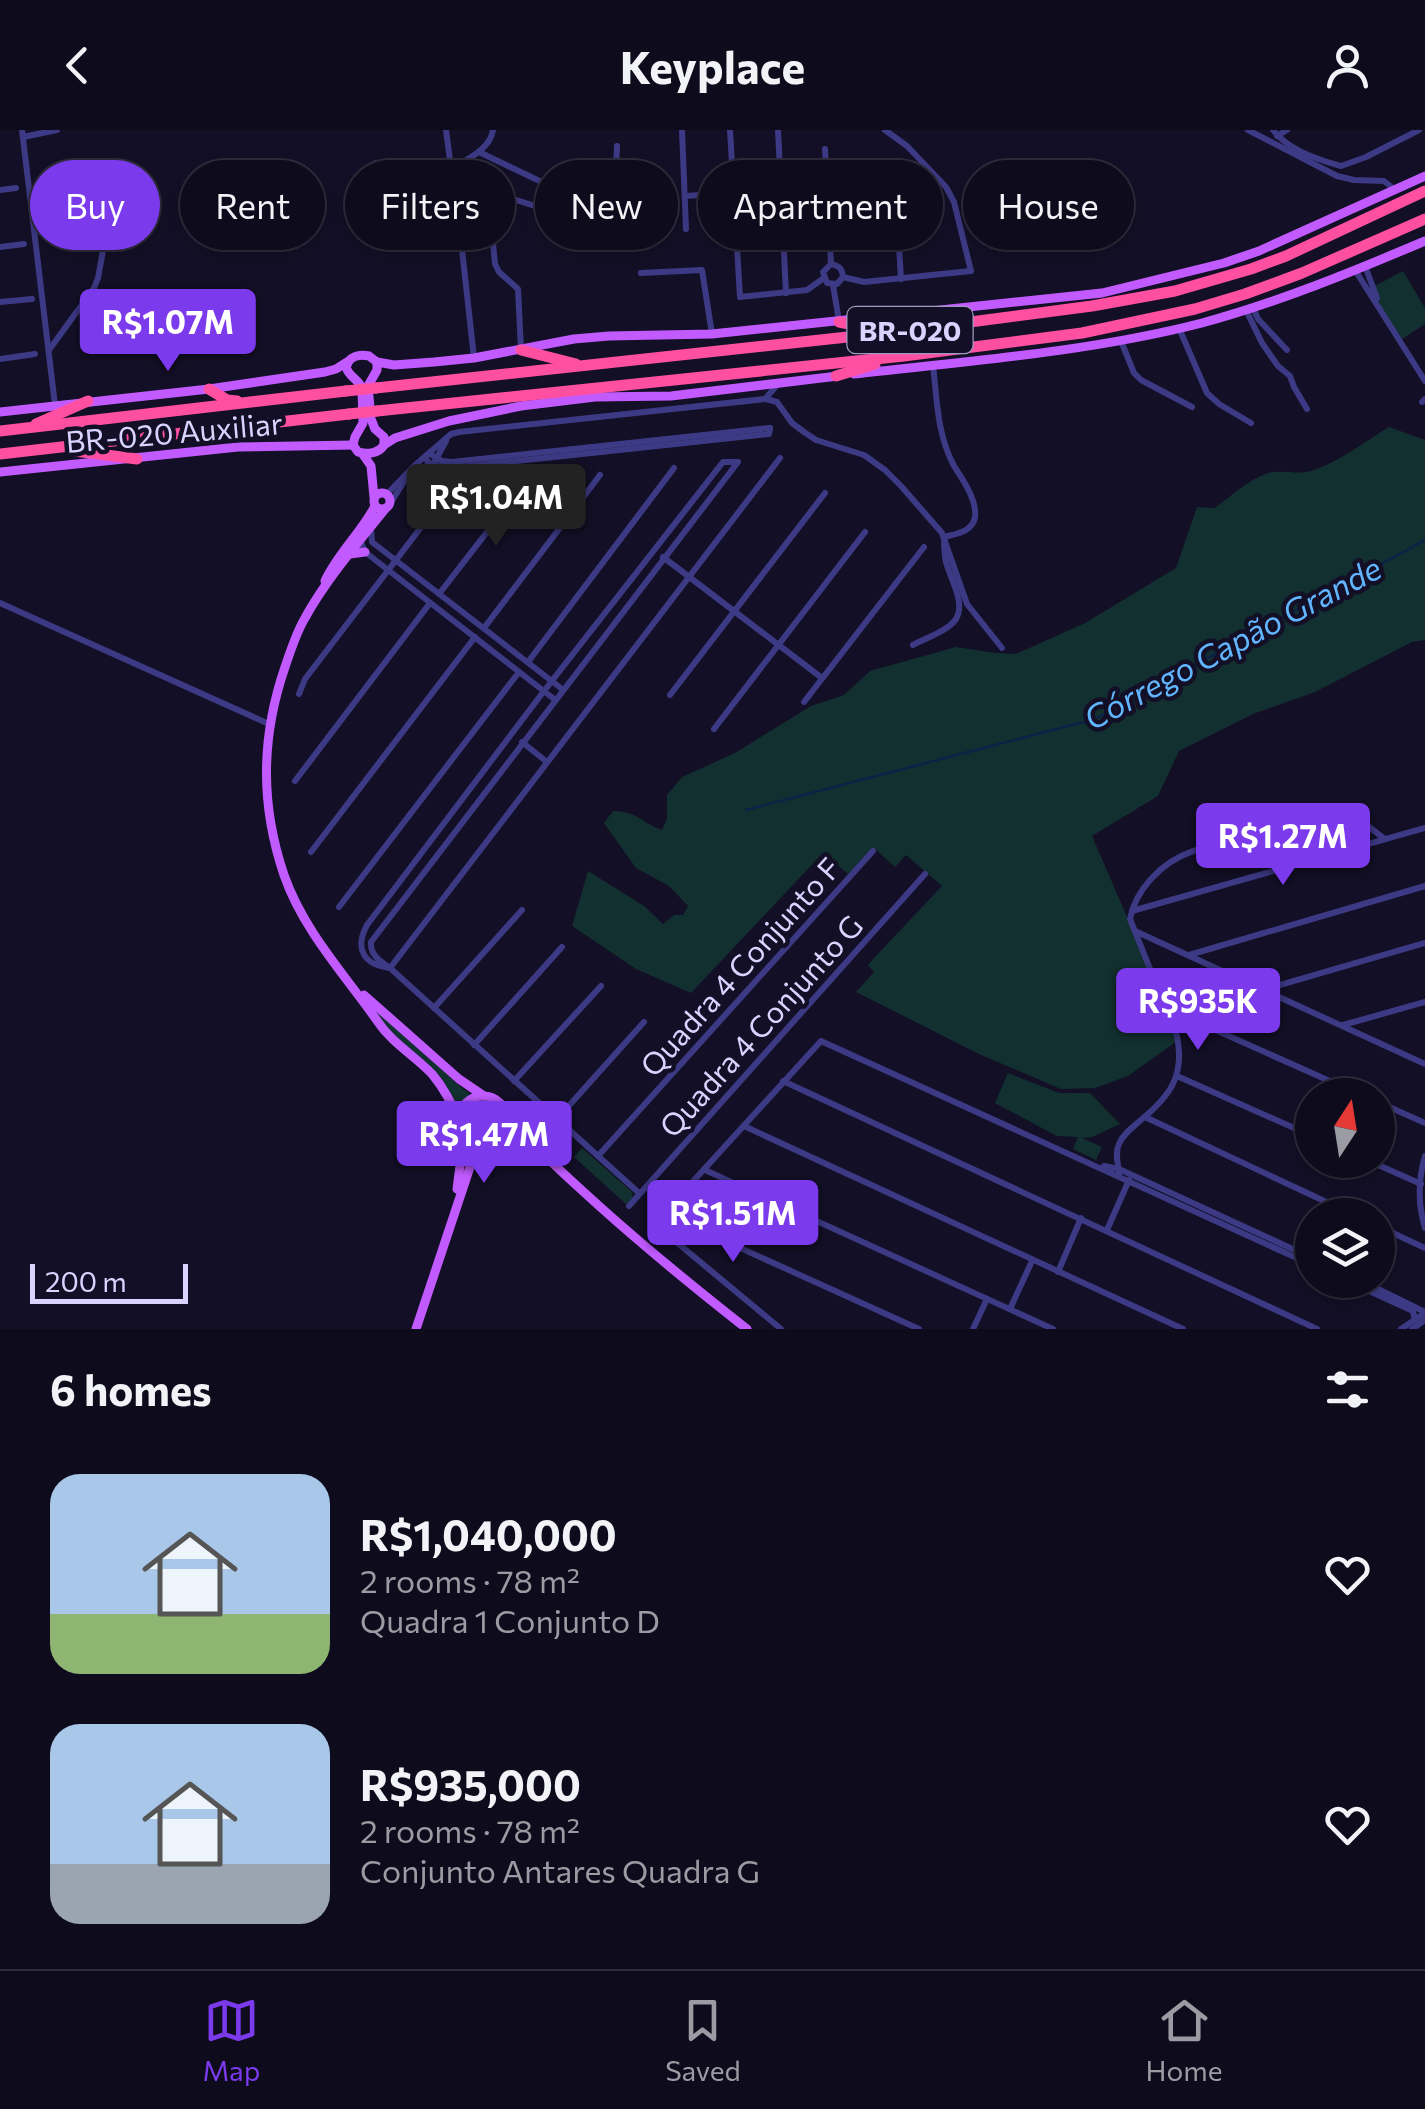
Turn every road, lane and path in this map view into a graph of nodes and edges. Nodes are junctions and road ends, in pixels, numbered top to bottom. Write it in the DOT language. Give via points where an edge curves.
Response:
graph roads {
  1 [pos="57,130"];
  2 [pos="446,130"];
  3 [pos="493,130"];
  4 [pos="682,130"];
  5 [pos="730,130"];
  6 [pos="778,130"];
  7 [pos="886,130"];
  8 [pos="1248,130"];
  9 [pos="1287,130"];
  10 [pos="1419,130"];
  11 [pos="22,133"];
  12 [pos="1275,133"];
  13 [pos="617,146"];
  14 [pos="825,148"];
  15 [pos="479,152"];
  16 [pos="451,160"];
  17 [pos="466,160"];
  18 [pos="616,160"];
  19 [pos="731,160"];
  20 [pos="1425,176"];
  21 [pos="535,179"];
  22 [pos="16,188"];
  23 [pos="0,190"];
  24 [pos="1394,190"];
  25 [pos="1425,192"];
  26 [pos="698,195"];
  27 [pos="686,196"];
  28 [pos="1425,219"];
  29 [pos="686,229"];
  30 [pos="1425,241"];
  31 [pos="24,244"];
  32 [pos="0,247"];
  33 [pos="103,250"];
  34 [pos="461,250"];
  35 [pos="494,250"];
  36 [pos="737,250"];
  37 [pos="899,250"];
  38 [pos="831,264"];
  39 [pos="1360,268"];
  40 [pos="641,274"];
  41 [pos="843,277"];
  42 [pos="824,278"];
  43 [pos="901,279"];
  44 [pos="833,285"];
  45 [pos="786,293"];
  46 [pos="32,299"];
  47 [pos="0,302"];
  48 [pos="1250,309"];
  49 [pos="839,322"];
  50 [pos="1179,328"];
  51 [pos="894,332"];
  52 [pos="712,334"];
  53 [pos="1121,340"];
  54 [pos="521,350"];
  55 [pos="1287,350"];
  56 [pos="48,351"];
  57 [pos="35,354"];
  58 [pos="677,354"];
  59 [pos="904,356"];
  60 [pos="474,358"];
  61 [pos="0,360"];
  62 [pos="347,362"];
  63 [pos="377,362"];
  64 [pos="933,365"];
  65 [pos="585,367"];
  66 [pos="836,376"];
  67 [pos="1425,378"];
  68 [pos="679,379"];
  69 [pos="779,383"];
  70 [pos="209,389"];
  71 [pos="670,396"];
  72 [pos="765,399"];
  73 [pos="88,402"];
  74 [pos="251,402"];
  75 [pos="55,405"];
  76 [pos="1192,407"];
  77 [pos="682,408"];
  78 [pos="1307,408"];
  79 [pos="0,412"];
  80 [pos="174,412"];
  81 [pos="1252,423"];
  82 [pos="24,429"];
  83 [pos="0,432"];
  84 [pos="758,432"];
  85 [pos="180,434"];
  86 [pos="353,445"];
  87 [pos="384,447"];
  88 [pos="50,448"];
  89 [pos="362,453"];
  90 [pos="0,454"];
  91 [pos="780,458"];
  92 [pos="137,459"];
  93 [pos="431,459"];
  94 [pos="674,468"];
  95 [pos="0,472"];
  96 [pos="600,475"];
  97 [pos="525,483"];
  98 [pos="448,492"];
  99 [pos="825,493"];
  100 [pos="382,501"];
  101 [pos="372,525"];
  102 [pos="864,532"];
  103 [pos="359,535"];
  104 [pos="665,535"];
  105 [pos="944,537"];
  106 [pos="674,542"];
  107 [pos="924,547"];
  108 [pos="364,552"];
  109 [pos="350,554"];
  110 [pos="664,556"];
  111 [pos="395,560"];
  112 [pos="387,570"];
  113 [pos="690,576"];
  114 [pos="439,594"];
  115 [pos="318,597"];
  116 [pos="1,602"];
  117 [pos="430,603"];
  118 [pos="458,608"];
  119 [pos="733,610"];
  120 [pos="450,618"];
  121 [pos="596,625"];
  122 [pos="484,628"];
  123 [pos="606,632"];
  124 [pos="492,635"];
  125 [pos="475,638"];
  126 [pos="778,644"];
  127 [pos="913,645"];
  128 [pos="485,646"];
  129 [pos="1002,648"];
  130 [pos="528,662"];
  131 [pos="519,672"];
  132 [pos="543,674"];
  133 [pos="822,678"];
  134 [pos="552,681"];
  135 [pos="536,685"];
  136 [pos="562,689"];
  137 [pos="544,692"];
  138 [pos="298,694"];
  139 [pos="670,695"];
  140 [pos="554,700"];
  141 [pos="804,702"];
  142 [pos="269,724"];
  143 [pos="714,729"];
  144 [pos="522,742"];
  145 [pos="503,746"];
  146 [pos="513,754"];
  147 [pos="548,762"];
  148 [pos="294,781"];
  149 [pos="1425,828"];
  150 [pos="1385,840"];
  151 [pos="872,850"];
  152 [pos="311,852"];
  153 [pos="925,874"];
  154 [pos="1425,886"];
  155 [pos="395,888"];
  156 [pos="405,894"];
  157 [pos="339,907"];
  158 [pos="522,910"];
  159 [pos="1131,912"];
  160 [pos="1134,931"];
  161 [pos="1425,944"];
  162 [pos="562,947"];
  163 [pos="1188,955"];
  164 [pos="390,968"];
  165 [pos="350,984"];
  166 [pos="601,986"];
  167 [pos="1264,990"];
  168 [pos="1425,1002"];
  169 [pos="1164,1007"];
  170 [pos="434,1008"];
  171 [pos="644,1022"];
  172 [pos="1342,1026"];
  173 [pos="474,1045"];
  174 [pos="1424,1062"];
  175 [pos="1177,1076"];
  176 [pos="1323,1078"];
  177 [pos="514,1081"];
  178 [pos="782,1081"];
  179 [pos="484,1096"];
  180 [pos="1395,1110"];
  181 [pos="505,1111"];
  182 [pos="1145,1117"];
  183 [pos="557,1119"];
  184 [pos="459,1120"];
  185 [pos="1425,1123"];
  186 [pos="744,1126"];
  187 [pos="1295,1128"];
  188 [pos="464,1134"];
  189 [pos="494,1141"];
  190 [pos="1116,1152"];
  191 [pos="598,1156"];
  192 [pos="1425,1156"];
  193 [pos="1102,1167"];
  194 [pos="705,1170"];
  195 [pos="1119,1172"];
  196 [pos="1395,1172"];
  197 [pos="1130,1178"];
  198 [pos="573,1182"];
  199 [pos="1421,1184"];
  200 [pos="640,1193"];
  201 [pos="1318,1198"];
  202 [pos="629,1206"];
  203 [pos="454,1212"];
  204 [pos="663,1213"];
  205 [pos="1081,1218"];
  206 [pos="1425,1228"];
  207 [pos="1107,1230"];
  208 [pos="1395,1234"];
  209 [pos="1425,1248"];
  210 [pos="1295,1254"];
  211 [pos="1032,1261"];
  212 [pos="1058,1272"];
  213 [pos="1384,1298"];
  214 [pos="1393,1298"];
  215 [pos="987,1299"];
  216 [pos="1010,1309"];
  217 [pos="1425,1315"];
  218 [pos="1415,1320"];
  219 [pos="416,1329"];
  220 [pos="747,1329"];
  221 [pos="782,1329"];
  222 [pos="919,1329"];
  223 [pos="973,1329"];
  224 [pos="1053,1329"];
  225 [pos="1183,1329"];
  226 [pos="1317,1329"];
  227 [pos="1402,1329"];
  228 [pos="1412,1329"];
  1 -- 11 [label="street"];
  2 -- 16 [label="street"];
  3 -- 15 [label="street"];
  4 -- 27 [label="street"];
  5 -- 19 [label="street"];
  6 -- 45 [label="street"];
  7 -- 43 [label="street" via="946,187 972,268"];
  8 -- 24 [label="street" via="1336,176 1384,181"];
  9 -- 12 [label="street"];
  10 -- 12 [label="street" via="1340,166"];
  11 -- 56 [label="street"];
  13 -- 18 [label="street"];
  14 -- 38 [label="street"];
  15 -- 17 [label="street"];
  15 -- 21 [label="street"];
  20 -- 24 [label="main road, BR-020 Auxiliar"];
  22 -- 23 [label="street"];
  24 -- 49 [label="main road, BR-020 Auxiliar" via="1283,242 1185,274 1102,293"];
  25 -- 51 [label="highway, BR-020" via="1286,256 1211,282 1092,306"];
  26 -- 27 [label="street"];
  27 -- 29 [label="street"];
  28 -- 59 [label="highway, BR-020" via="1278,283 1194,309"];
  30 -- 39 [label="main road"];
  31 -- 32 [label="street"];
  33 -- 56 [label="street" via="94,288"];
  34 -- 60 [label="street"];
  35 -- 54 [label="street" via="499,272 518,288"];
  36 -- 45 [label="street" via="740,297"];
  37 -- 43 [label="street"];
  38 -- 41 [label="street"];
  38 -- 42 [label="street"];
  39 -- 48 [label="main road"];
  39 -- 67 [label="street"];
  40 -- 52 [label="street" via="702,270"];
  41 -- 43 [label="street"];
  41 -- 44 [label="street"];
  42 -- 44 [label="street"];
  42 -- 45 [label="street"];
  44 -- 49 [label="street"];
  46 -- 47 [label="street"];
  48 -- 50 [label="main road"];
  48 -- 55 [label="street"];
  48 -- 78 [label="street" via="1262,343"];
  49 -- 51 [label="highway"];
  49 -- 52 [label="main road, BR-020 Auxiliar"];
  50 -- 53 [label="main road"];
  50 -- 81 [label="street" via="1207,392"];
  51 -- 58 [label="highway, BR-020"];
  52 -- 54 [label="main road, BR-020 Auxiliar" via="609,336"];
  53 -- 64 [label="main road"];
  53 -- 76 [label="street" via="1141,380"];
  54 -- 60 [label="main road, BR-020 Auxiliar"];
  54 -- 65 [label="highway"];
  56 -- 75 [label="street"];
  57 -- 61 [label="street"];
  58 -- 65 [label="highway, BR-020"];
  58 -- 68 [label="highway" via="689,366"];
  59 -- 66 [label="highway"];
  59 -- 68 [label="highway, BR-020"];
  60 -- 63 [label="main road, BR-020 Auxiliar"];
  62 -- 63 [label="main road, BR-020 Auxiliar" via="360,355"];
  62 -- 70 [label="main road, BR-020 Auxiliar" via="325,372"];
  62 -- 86 [label="main road" via="362,388 364,419"];
  63 -- 87 [label="main road" via="368,386 370,420"];
  64 -- 66 [label="main road"];
  64 -- 105 [label="street" via="944,444 976,514 960,534"];
  65 -- 74 [label="highway, BR-020, bridge"];
  66 -- 69 [label="main road"];
  68 -- 85 [label="highway, BR-020, bridge"];
  69 -- 71 [label="main road"];
  69 -- 72 [label="street"];
  70 -- 73 [label="main road, BR-020 Auxiliar"];
  70 -- 74 [label="highway" via="227,400"];
  71 -- 77 [label="street"];
  71 -- 87 [label="main road" via="521,406 449,421"];
  72 -- 77 [label="street"];
  72 -- 105 [label="street" via="777,402 816,440 864,455 885,470"];
  73 -- 75 [label="main road, BR-020 Auxiliar"];
  73 -- 82 [label="highway"];
  74 -- 80 [label="highway, BR-020"];
  75 -- 79 [label="main road, BR-020 Auxiliar"];
  77 -- 93 [label="street" via="459,432"];
  80 -- 82 [label="highway, BR-020"];
  80 -- 85 [label="highway" via="167,425"];
  82 -- 83 [label="highway, BR-020"];
  84 -- 93 [label="street" via="452,465"];
  85 -- 88 [label="highway, BR-020"];
  86 -- 89 [label="main road"];
  86 -- 92 [label="main road, BR-020 Auxiliar" via="238,446"];
  87 -- 89 [label="main road"];
  87 -- 100 [label="main road" via="376,465"];
  88 -- 90 [label="highway, BR-020"];
  88 -- 92 [label="highway"];
  89 -- 100 [label="main road"];
  91 -- 113 [label="street"];
  92 -- 95 [label="main road, BR-020 Auxiliar"];
  93 -- 100 [label="street"];
  94 -- 130 [label="street"];
  96 -- 122 [label="street"];
  97 -- 114 [label="street"];
  98 -- 111 [label="street"];
  99 -- 119 [label="street"];
  100 -- 101 [label="main road"];
  100 -- 103 [label="main road"];
  101 -- 103 [label="main road"];
  101 -- 111 [label="street" via="372,542"];
  102 -- 126 [label="street"];
  103 -- 108 [label="street"];
  103 -- 109 [label="main road"];
  103 -- 115 [label="main road" via="334,562"];
  104 -- 106 [label="street"];
  104 -- 106 [label="street" via="723,462 738,462"];
  104 -- 121 [label="street"];
  105 -- 127 [label="street" via="959,611 949,626"];
  105 -- 129 [label="street" via="967,604"];
  106 -- 110 [label="street"];
  107 -- 133 [label="street"];
  108 -- 109 [label="main road"];
  108 -- 112 [label="street"];
  109 -- 115 [label="main road"];
  110 -- 113 [label="street"];
  110 -- 123 [label="street"];
  111 -- 112 [label="street"];
  111 -- 114 [label="street"];
  112 -- 117 [label="street"];
  112 -- 138 [label="street"];
  113 -- 119 [label="street"];
  113 -- 147 [label="street"];
  114 -- 118 [label="street"];
  115 -- 142 [label="main road" via="296,637"];
  116 -- 142 [label="street"];
  117 -- 120 [label="street"];
  117 -- 148 [label="street"];
  118 -- 120 [label="street"];
  118 -- 122 [label="street"];
  119 -- 126 [label="street"];
  119 -- 139 [label="street"];
  120 -- 125 [label="street"];
  121 -- 123 [label="street"];
  121 -- 134 [label="street"];
  122 -- 124 [label="street"];
  123 -- 136 [label="street"];
  124 -- 128 [label="street"];
  124 -- 130 [label="street"];
  125 -- 128 [label="street"];
  125 -- 152 [label="street"];
  126 -- 133 [label="street"];
  126 -- 143 [label="street"];
  128 -- 131 [label="street"];
  130 -- 132 [label="street"];
  131 -- 135 [label="street"];
  131 -- 157 [label="street"];
  132 -- 134 [label="street"];
  132 -- 135 [label="street"];
  133 -- 141 [label="street"];
  134 -- 136 [label="street"];
  134 -- 137 [label="street"];
  135 -- 137 [label="street"];
  136 -- 140 [label="street"];
  137 -- 140 [label="street"];
  137 -- 145 [label="street"];
  140 -- 144 [label="street"];
  142 -- 165 [label="main road" via="270,816 284,876"];
  144 -- 146 [label="street"];
  144 -- 147 [label="street"];
  145 -- 146 [label="street"];
  145 -- 155 [label="street"];
  146 -- 156 [label="street"];
  147 -- 164 [label="street"];
  149 -- 150 [label="street"];
  150 -- 159 [label="street"];
  150 -- 159 [label="street" via="1344,817 1192,850 1161,868"];
  151 -- 191 [label="street, Quadra 4 Conjunto F"];
  153 -- 200 [label="street, Quadra 4 Conjunto G"];
  154 -- 163 [label="street"];
  155 -- 156 [label="street"];
  155 -- 164 [label="street" via="361,942 367,960"];
  156 -- 164 [label="street" via="371,942"];
  158 -- 170 [label="street"];
  159 -- 160 [label="street"];
  160 -- 163 [label="street"];
  160 -- 169 [label="street"];
  161 -- 167 [label="street"];
  162 -- 173 [label="street"];
  163 -- 167 [label="street"];
  164 -- 170 [label="street"];
  165 -- 179 [label="main road"];
  165 -- 184 [label="main road" via="383,1030 444,1089"];
  166 -- 177 [label="street"];
  167 -- 172 [label="street"];
  168 -- 172 [label="street"];
  169 -- 175 [label="street" via="1180,1050"];
  169 -- 176 [label="street"];
  170 -- 173 [label="street"];
  171 -- 183 [label="street"];
  172 -- 174 [label="street"];
  173 -- 177 [label="street"];
  175 -- 182 [label="street"];
  175 -- 187 [label="street"];
  177 -- 183 [label="street"];
  178 -- 186 [label="street"];
  178 -- 193 [label="street" via="824,1041"];
  178 -- 205 [label="street"];
  179 -- 181 [label="main road"];
  179 -- 184 [label="main road" via="469,1100"];
  180 -- 185 [label="street"];
  181 -- 189 [label="main road" via="506,1126"];
  181 -- 198 [label="main road"];
  182 -- 190 [label="street" via="1124,1134"];
  182 -- 201 [label="street"];
  183 -- 191 [label="street"];
  184 -- 188 [label="main road"];
  186 -- 194 [label="street"];
  186 -- 211 [label="street"];
  188 -- 189 [label="main road" via="480,1144"];
  188 -- 203 [label="main road"];
  189 -- 198 [label="main road" via="528,1149"];
  189 -- 203 [label="main road" via="475,1157"];
  190 -- 193 [label="street"];
  190 -- 195 [label="street"];
  191 -- 200 [label="street"];
  192 -- 199 [label="street"];
  193 -- 195 [label="street"];
  194 -- 204 [label="street"];
  194 -- 215 [label="street"];
  195 -- 197 [label="street"];
  196 -- 199 [label="street"];
  197 -- 207 [label="street"];
  197 -- 210 [label="street"];
  198 -- 220 [label="main road"];
  199 -- 206 [label="street"];
  200 -- 202 [label="street, Quadra 4 Conjunto G"];
  203 -- 219 [label="main road"];
  204 -- 221 [label="street" via="657,1226"];
  204 -- 222 [label="street"];
  205 -- 207 [label="street"];
  205 -- 212 [label="street"];
  207 -- 226 [label="street"];
  208 -- 209 [label="street"];
  211 -- 212 [label="street"];
  211 -- 216 [label="street"];
  212 -- 225 [label="street"];
  213 -- 218 [label="street" via="1413,1311"];
  214 -- 217 [label="street"];
  215 -- 216 [label="street"];
  215 -- 223 [label="street"];
  216 -- 224 [label="street"];
  217 -- 218 [label="street"];
  217 -- 228 [label="street"];
  218 -- 227 [label="street"];
}
